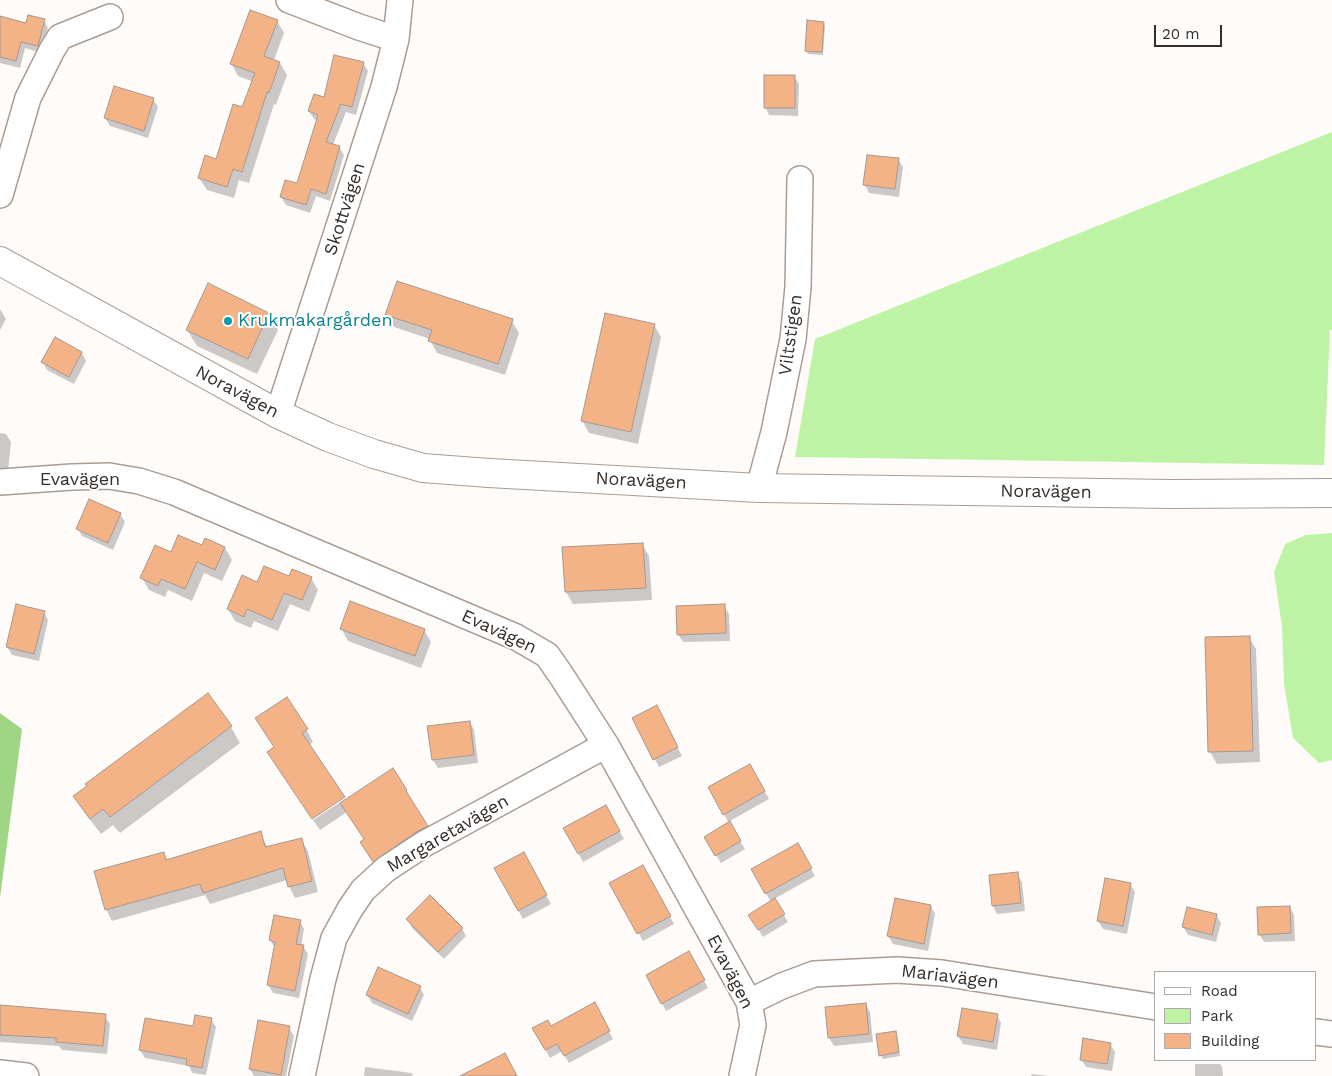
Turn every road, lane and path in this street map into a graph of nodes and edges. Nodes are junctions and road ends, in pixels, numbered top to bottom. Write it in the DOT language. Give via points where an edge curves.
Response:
graph roads {
  1 [pos="289,0"];
  2 [pos="400,0"];
  3 [pos="110,17"];
  4 [pos="396,39"];
  5 [pos="800,179"];
  6 [pos="0,195"];
  7 [pos="0,261"];
  8 [pos="278,414"];
  9 [pos="0,482"];
  10 [pos="759,488"];
  11 [pos="1332,493"];
  12 [pos="606,745"];
  13 [pos="749,1002"];
  14 [pos="1154,1007"];
  15 [pos="1317,1032"];
  16 [pos="1332,1034"];
  17 [pos="0,1074"];
  18 [pos="26,1076"];
  19 [pos="302,1076"];
  20 [pos="742,1076"];
  1 -- 4 [label="street"];
  2 -- 4 [label="street, Skottvägen"];
  3 -- 6 [label="street" via="60,37 28,98"];
  4 -- 8 [label="street, Skottvägen" via="384,87"];
  5 -- 10 [label="street, Viltstigen" via="798,287 793,339"];
  7 -- 8 [label="street, Noravägen"];
  8 -- 10 [label="street, Noravägen" via="328,438 423,468"];
  9 -- 12 [label="street, Evavägen" via="109,476 148,484 174,492 516,637 547,655"];
  10 -- 11 [label="street, Noravägen"];
  12 -- 13 [label="street, Evavägen"];
  12 -- 19 [label="street, Margaretavägen" via="424,844 386,869 363,890 334,938"];
  13 -- 14 [label="street, Mariavägen" via="814,974 897,970 942,973"];
  13 -- 20 [label="street, Evavägen" via="754,1025"];
  15 -- 16 [label="street"];
  17 -- 18 [label="street"];
}
